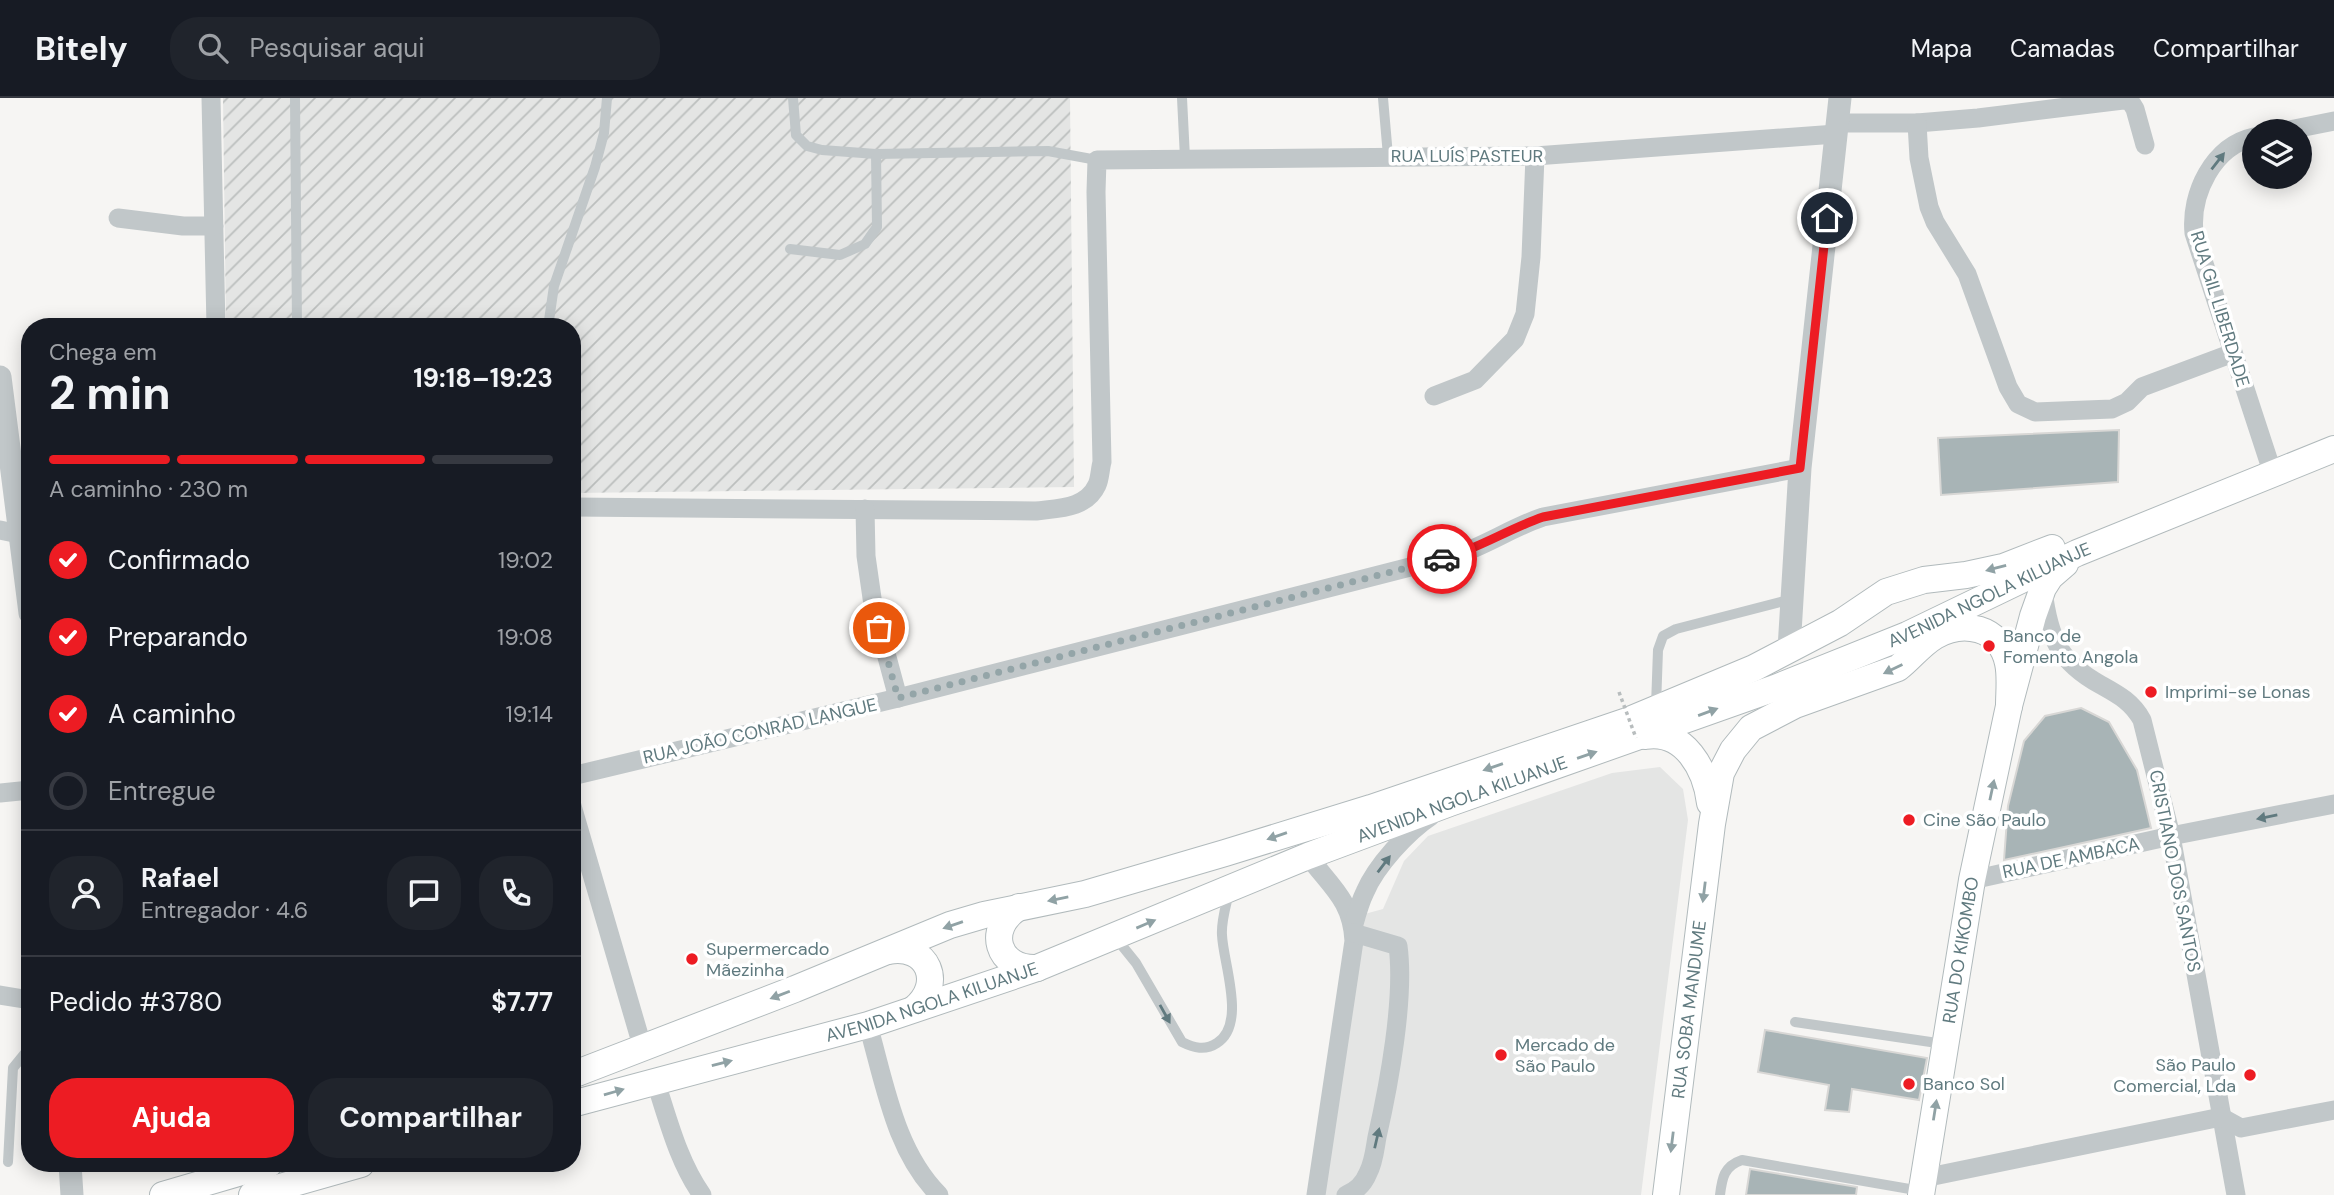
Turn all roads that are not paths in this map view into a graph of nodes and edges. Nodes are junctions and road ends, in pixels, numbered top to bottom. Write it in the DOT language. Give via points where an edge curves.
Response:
graph roads {
  1 [pos="211,98"];
  2 [pos="295,98"];
  3 [pos="607,98"];
  4 [pos="793,98"];
  5 [pos="1182,98"];
  6 [pos="1383,98"];
  7 [pos="1840,98"];
  8 [pos="2040,104"];
  9 [pos="2334,121"];
  10 [pos="1917,123"];
  11 [pos="2312,125"];
  12 [pos="1837,128"];
  13 [pos="2242,141"];
  14 [pos="2145,145"];
  15 [pos="876,154"];
  16 [pos="1388,156"];
  17 [pos="1535,156"];
  18 [pos="1185,158"];
  19 [pos="1097,160"];
  20 [pos="118,218"];
  21 [pos="214,226"];
  22 [pos="790,249"];
  23 [pos="216,318"];
  24 [pos="297,318"];
  25 [pos="549,318"];
  26 [pos="2233,353"];
  27 [pos="0,377"];
  28 [pos="1434,396"];
  29 [pos="2334,437"];
  30 [pos="2334,449"];
  31 [pos="2270,463"];
  32 [pos="1800,468"];
  33 [pos="581,507"];
  34 [pos="865,509"];
  35 [pos="9,532"];
  36 [pos="2077,553"];
  37 [pos="21,578"];
  38 [pos="2043,588"];
  39 [pos="1793,599"];
  40 [pos="1790,649"];
  41 [pos="898,698"];
  42 [pos="2010,706"];
  43 [pos="1656,710"];
  44 [pos="1640,737"];
  45 [pos="581,774"];
  46 [pos="21,791"];
  47 [pos="0,793"];
  48 [pos="1450,803"];
  49 [pos="2334,804"];
  50 [pos="1712,824"];
  51 [pos="2171,836"];
  52 [pos="581,837"];
  53 [pos="1308,856"];
  54 [pos="1972,880"];
  55 [pos="1229,889"];
  56 [pos="1019,907"];
  57 [pos="1354,928"];
  58 [pos="1115,936"];
  59 [pos="888,951"];
  60 [pos="1037,968"];
  61 [pos="0,995"];
  62 [pos="21,998"];
  63 [pos="914,1009"];
  64 [pos="1796,1022"];
  65 [pos="868,1026"];
  66 [pos="1946,1044"];
  67 [pos="643,1049"];
  68 [pos="21,1058"];
  69 [pos="581,1071"];
  70 [pos="655,1080"];
  71 [pos="581,1101"];
  72 [pos="2334,1110"];
  73 [pos="2221,1117"];
  74 [pos="8,1162"];
  75 [pos="71,1172"];
  76 [pos="242,1172"];
  77 [pos="333,1172"];
  78 [pos="1922,1188"];
  79 [pos="72,1195"];
  80 [pos="163,1195"];
  81 [pos="252,1195"];
  82 [pos="702,1195"];
  83 [pos="939,1195"];
  84 [pos="1316,1195"];
  85 [pos="1346,1195"];
  86 [pos="1666,1195"];
  87 [pos="1720,1195"];
  88 [pos="2236,1195"];
  1 -- 21 [label="street"];
  2 -- 24 [label="lane"];
  3 -- 25 [label="lane" via="604,133 554,286"];
  4 -- 15 [label="lane" via="796,135 807,146"];
  5 -- 18 [label="lane"];
  6 -- 16 [label="lane"];
  7 -- 12 [label="street"];
  8 -- 10 [label="street, RUA LUÍS PASTEUR" via="1978,118"];
  8 -- 14 [label="street, RUA LUÍS PASTEUR" via="2130,102"];
  9 -- 11 [label="street"];
  10 -- 12 [label="street, RUA LUÍS PASTEUR"];
  10 -- 26 [label="street" via="1929,206 1967,274 2018,404 2035,412 2120,407 2142,387"];
  12 -- 17 [label="street, RUA LUÍS PASTEUR"];
  12 -- 32 [label="street"];
  26 -- 13 [label="street, RUA GIL LIBERDADE, one-way" via="2192,214 2209,172 2224,152"];
  15 -- 19 [label="lane" via="1048,151"];
  15 -- 22 [label="lane" via="877,227 865,244 840,255"];
  16 -- 17 [label="street, RUA LUÍS PASTEUR"];
  16 -- 18 [label="street, RUA LUÍS PASTEUR"];
  17 -- 28 [label="street" via="1525,314 1515,339 1475,380"];
  18 -- 19 [label="street, RUA LUÍS PASTEUR"];
  19 -- 34 [label="street" via="1102,430 1097,485 1084,502 1036,511"];
  20 -- 21 [label="street"];
  21 -- 23 [label="street"];
  26 -- 31 [label="street, RUA GIL LIBERDADE"];
  27 -- 35 [label="street"];
  29 -- 31 [label="main road, AVENIDA NGOLA KILUANJE"];
  30 -- 36 [label="main road, AVENIDA NGOLA KILUANJE"];
  31 -- 40 [label="main road, AVENIDA NGOLA KILUANJE, one-way" via="2003,566 1905,584"];
  32 -- 39 [label="street"];
  32 -- 41 [label="street, RUA JOÃO CONRAD LANGUE" via="1543,517 1457,555"];
  33 -- 34 [label="street"];
  34 -- 41 [label="street" via="873,605"];
  35 -- 37 [label="street"];
  36 -- 38 [label="main road"];
  44 -- 36 [label="main road, AVENIDA NGOLA KILUANJE, one-way" via="1907,635"];
  38 -- 42 [label="main road"];
  38 -- 51 [label="street, CRISTIANO DOS SANTOS" via="2050,630 2064,657 2083,675 2136,708"];
  39 -- 40 [label="street"];
  39 -- 43 [label="lane" via="1663,636 1658,650"];
  40 -- 43 [label="main road, AVENIDA NGOLA KILUANJE"];
  41 -- 45 [label="street, RUA JOÃO CONRAD LANGUE"];
  42 -- 50 [label="main road, one-way" via="2004,649 1994,637 1979,630 1964,626 1947,630 1921,645 1898,668 1795,705 1751,728 1732,750 1721,774"];
  54 -- 42 [label="main road, RUA DO KIKOMBO, one-way"];
  43 -- 56 [label="main road, AVENIDA NGOLA KILUANJE, one-way" via="1226,853 1085,894"];
  48 -- 44 [label="main road, AVENIDA NGOLA KILUANJE, one-way"];
  44 -- 50 [label="main road" via="1670,737 1696,760 1707,782"];
  46 -- 47 [label="street"];
  48 -- 53 [label="main road, AVENIDA NGOLA KILUANJE"];
  57 -- 48 [label="street, one-way" via="1366,890 1389,857 1420,823"];
  49 -- 51 [label="street, RUA DE AMBACA, one-way"];
  50 -- 86 [label="main road, RUA SOBA MANDUME, one-way"];
  51 -- 54 [label="street, RUA DE AMBACA"];
  51 -- 73 [label="street, CRISTIANO DOS SANTOS"];
  52 -- 67 [label="street"];
  53 -- 55 [label="main road, AVENIDA NGOLA KILUANJE"];
  53 -- 57 [label="street" via="1341,897"];
  54 -- 66 [label="main road, RUA DO KIKOMBO"];
  58 -- 55 [label="main road, AVENIDA NGOLA KILUANJE, one-way"];
  58 -- 55 [label="lane, one-way" via="1182,1042 1194,1048 1215,1045 1226,1037 1232,1012 1221,933"];
  56 -- 59 [label="main road, AVENIDA NGOLA KILUANJE, one-way" via="950,925"];
  56 -- 60 [label="main road" via="1003,921 999,941 1017,966"];
  57 -- 84 [label="street"];
  85 -- 57 [label="street, one-way" via="1362,1184 1369,1172 1395,1035 1401,966 1398,946"];
  58 -- 60 [label="main road, AVENIDA NGOLA KILUANJE"];
  59 -- 63 [label="main road" via="909,951 930,973 928,993"];
  59 -- 67 [label="main road, AVENIDA NGOLA KILUANJE, one-way"];
  60 -- 63 [label="main road, AVENIDA NGOLA KILUANJE"];
  61 -- 62 [label="street"];
  63 -- 65 [label="main road, AVENIDA NGOLA KILUANJE"];
  64 -- 66 [label="lane"];
  70 -- 65 [label="main road, AVENIDA NGOLA KILUANJE, one-way"];
  65 -- 83 [label="street" via="907,1149 918,1171"];
  78 -- 66 [label="main road, RUA DO KIKOMBO, one-way"];
  67 -- 69 [label="main road, AVENIDA NGOLA KILUANJE"];
  68 -- 74 [label="lane" via="13,1068"];
  71 -- 70 [label="main road, AVENIDA NGOLA KILUANJE, one-way"];
  70 -- 82 [label="street" via="680,1154"];
  72 -- 73 [label="street" via="2241,1128"];
  73 -- 78 [label="street"];
  73 -- 88 [label="street, CRISTIANO DOS SANTOS"];
  75 -- 79 [label="street"];
  76 -- 80 [label="main road"];
  77 -- 81 [label="main road"];
  78 -- 87 [label="lane" via="1742,1160 1724,1170"];
}
